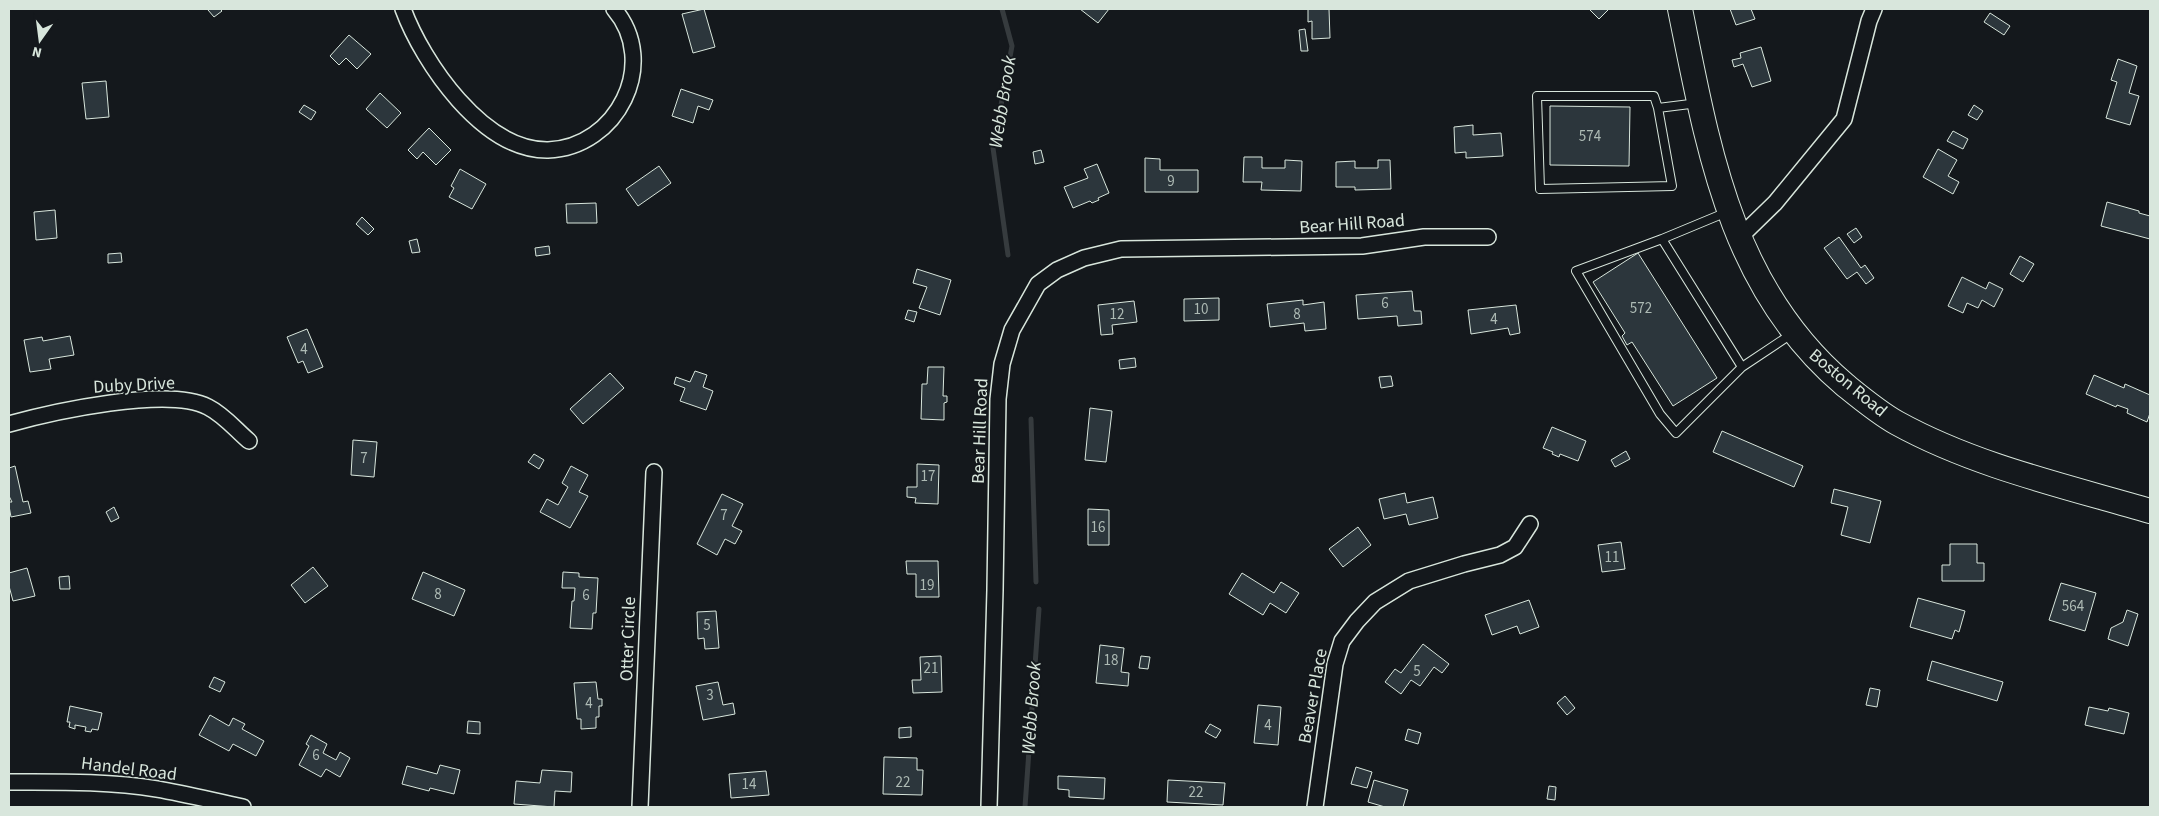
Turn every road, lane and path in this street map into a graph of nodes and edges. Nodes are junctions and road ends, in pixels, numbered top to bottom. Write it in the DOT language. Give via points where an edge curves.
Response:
graph roads {
  1 [pos="403,9"];
  2 [pos="614,9"];
  3 [pos="1680,9"];
  4 [pos="1874,9"];
  5 [pos="1700,103"];
  6 [pos="1658,108"];
  7 [pos="1729,212"];
  8 [pos="1488,237"];
  9 [pos="1739,238"];
  10 [pos="1662,239"];
  11 [pos="1793,332"];
  12 [pos="1742,366"];
  13 [pos="9,424"];
  14 [pos="249,442"];
  15 [pos="654,472"];
  16 [pos="2150,510"];
  17 [pos="1530,524"];
  18 [pos="9,782"];
  19 [pos="243,807"];
  20 [pos="640,807"];
  21 [pos="989,807"];
  22 [pos="1315,807"];
  1 -- 2 [label="street" via="423,52 469,109 508,141 547,150 574,145 598,133 624,102 632,77 632,49 624,23"];
  3 -- 5 [label="main road, Boston Road"];
  4 -- 9 [label="street" via="1844,119 1775,203"];
  5 -- 6 [label="lane"];
  5 -- 7 [label="main road, Boston Road" via="1710,152"];
  6 -- 6 [label="lane" via="1672,186 1540,189 1538,96 1654,96"];
  7 -- 9 [label="main road, Boston Road"];
  7 -- 10 [label="lane"];
  8 -- 21 [label="street, Bear Hill Road" via="1424,238 1362,246 1122,249 1084,258 1057,270 1038,284 1012,330 1002,364 998,399"];
  9 -- 11 [label="main road, Boston Road" via="1774,306"];
  10 -- 12 [label="lane"];
  10 -- 12 [label="lane" via="1576,271 1660,414 1676,433"];
  11 -- 12 [label="lane"];
  11 -- 16 [label="main road, Boston Road" via="1820,364 1895,422 1992,464"];
  13 -- 14 [label="street, Duby Drive" via="86,407 129,401 173,400 207,406"];
  15 -- 20 [label="street, Otter Circle"];
  17 -- 22 [label="street, Beaver Place" via="1515,547 1500,555 1409,581 1375,602 1357,621 1342,641 1335,664"];
  18 -- 19 [label="street, Handel Road" via="107,783 156,789"];
}
